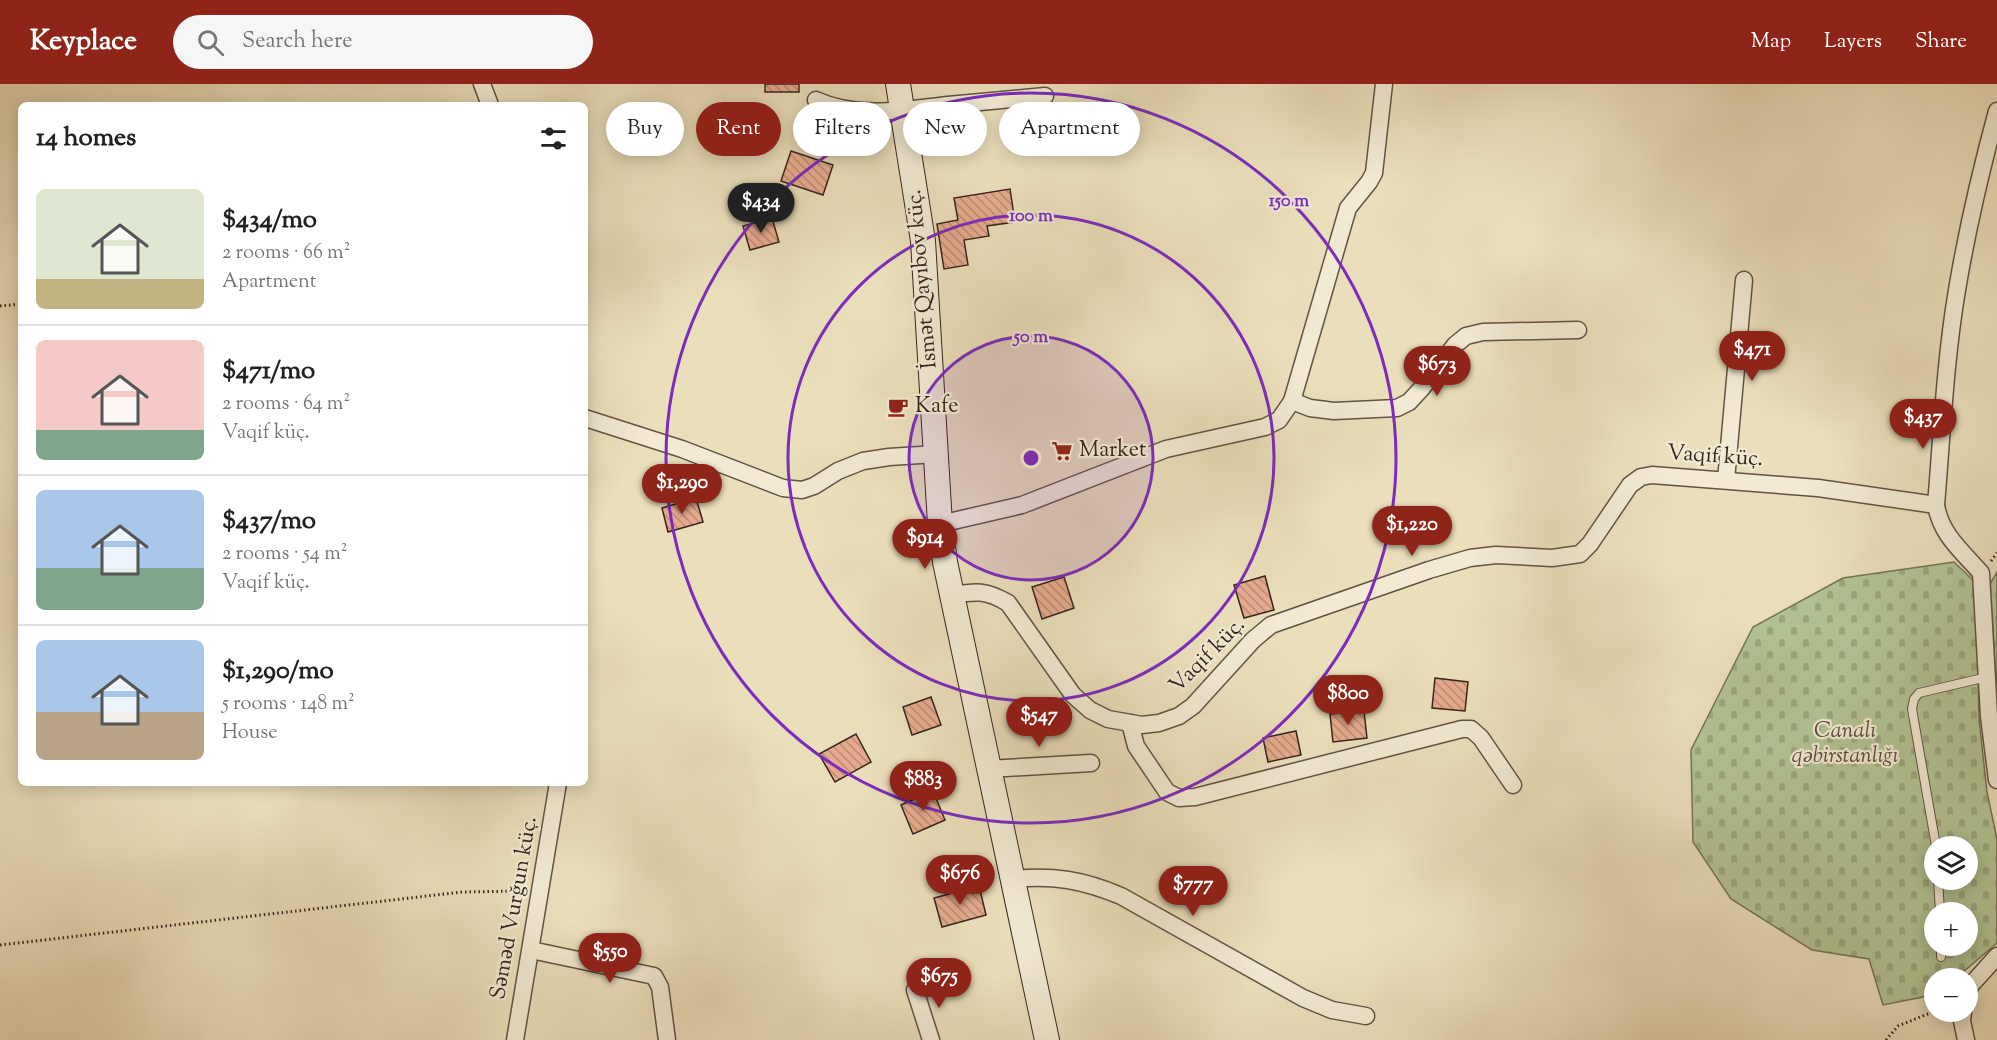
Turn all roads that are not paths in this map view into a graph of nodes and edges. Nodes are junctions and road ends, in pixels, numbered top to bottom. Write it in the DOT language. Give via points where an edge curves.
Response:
graph roads {
  1 [pos="482,84"];
  2 [pos="898,84"];
  3 [pos="1384,84"];
  4 [pos="1045,96"];
  5 [pos="816,100"];
  6 [pos="489,102"];
  7 [pos="902,110"];
  8 [pos="1997,111"];
  9 [pos="1744,280"];
  10 [pos="1578,330"];
  11 [pos="1292,401"];
  12 [pos="588,419"];
  13 [pos="936,454"];
  14 [pos="1726,480"];
  15 [pos="1936,505"];
  16 [pos="940,524"];
  17 [pos="952,594"];
  18 [pos="1988,677"];
  19 [pos="1130,723"];
  20 [pos="1091,763"];
  21 [pos="988,769"];
  22 [pos="1997,780"];
  23 [pos="1513,785"];
  24 [pos="558,786"];
  25 [pos="1934,836"];
  26 [pos="1012,879"];
  27 [pos="531,950"];
  28 [pos="1997,956"];
  29 [pos="1978,977"];
  30 [pos="915,990"];
  31 [pos="1366,1016"];
  32 [pos="1962,1022"];
  33 [pos="515,1040"];
  34 [pos="667,1040"];
  35 [pos="931,1040"];
  36 [pos="1047,1040"];
  37 [pos="1966,1040"];
  1 -- 6 [label="street"];
  2 -- 7 [label="street, İsmət Qayıbov küç."];
  3 -- 11 [label="street" via="1374,173 1348,208"];
  4 -- 7 [label="street"];
  5 -- 7 [label="street" via="831,107 865,112"];
  7 -- 13 [label="street, İsmət Qayıbov küç." via="923,241"];
  8 -- 15 [label="street" via="1979,178 1957,291"];
  9 -- 14 [label="street"];
  10 -- 11 [label="street" via="1483,332 1466,336 1422,388 1397,408 1334,411"];
  11 -- 16 [label="street" via="1279,420 1265,427 1166,449 1022,505"];
  12 -- 13 [label="street" via="682,449 783,488 802,490 862,461"];
  13 -- 16 [label="street, İsmət Qayıbov küç."];
  14 -- 15 [label="street, Vaqif küç."];
  14 -- 19 [label="street, Vaqif küç." via="1641,477 1630,485 1580,554 1470,558 1271,625 1179,716 1158,723"];
  15 -- 18 [label="street" via="1946,533 1981,573"];
  16 -- 17 [label="street, İsmət Qayıbov küç."];
  17 -- 19 [label="street, Vaqif küç." via="978,591 1008,603 1073,695 1108,719"];
  17 -- 21 [label="street, İsmət Qayıbov küç."];
  18 -- 22 [label="street"];
  18 -- 25 [label="lane" via="1919,693 1914,699 1912,710"];
  19 -- 23 [label="street" via="1136,746 1167,792 1179,798 1462,729 1471,729 1481,738"];
  20 -- 21 [label="street"];
  21 -- 26 [label="street, İsmət Qayıbov küç."];
  24 -- 27 [label="street, Səməd Vurğun küç."];
  26 -- 31 [label="street" via="1037,876 1094,884 1303,998 1332,1010"];
  26 -- 36 [label="street, İsmət Qayıbov küç."];
  27 -- 33 [label="street, Səməd Vurğun küç."];
  27 -- 34 [label="street" via="654,976 660,987"];
  28 -- 29 [label="street"];
  30 -- 35 [label="street"];
  32 -- 37 [label="street"];
}
